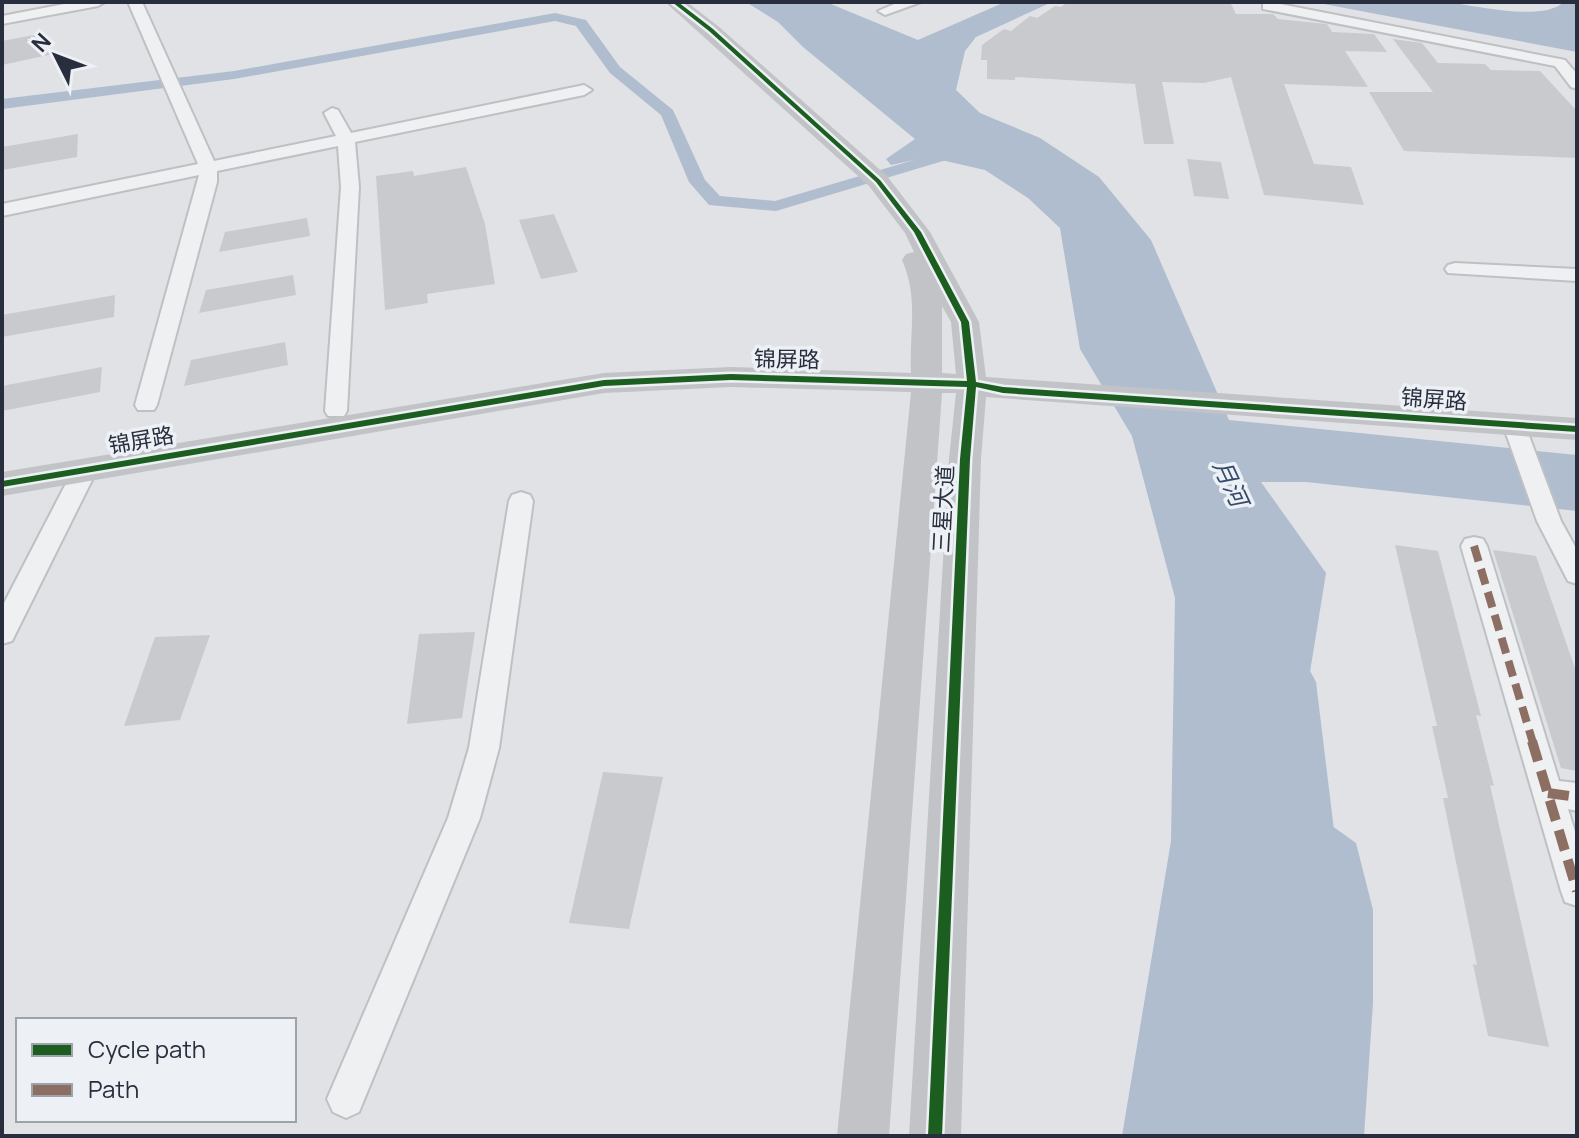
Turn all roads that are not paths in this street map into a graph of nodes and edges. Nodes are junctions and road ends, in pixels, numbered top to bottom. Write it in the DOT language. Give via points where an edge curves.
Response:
graph roads {
  1 [pos="98,2"];
  2 [pos="135,2"];
  3 [pos="660,2"];
  4 [pos="675,2"];
  5 [pos="914,2"];
  6 [pos="1268,6"];
  7 [pos="885,11"];
  8 [pos="2,20"];
  9 [pos="1577,84"];
  10 [pos="584,90"];
  11 [pos="332,113"];
  12 [pos="346,139"];
  13 [pos="208,167"];
  14 [pos="867,180"];
  15 [pos="2,210"];
  16 [pos="1455,269"];
  17 [pos="1577,275"];
  18 [pos="926,374"];
  19 [pos="972,376"];
  20 [pos="1246,398"];
  21 [pos="146,405"];
  22 [pos="1577,407"];
  23 [pos="336,411"];
  24 [pos="1577,429"];
  25 [pos="1520,436"];
  26 [pos="2,466"];
  27 [pos="85,470"];
  28 [pos="2,484"];
  29 [pos="521,501"];
  30 [pos="1474,546"];
  31 [pos="1577,574"];
  32 [pos="2,633"];
  33 [pos="1562,795"];
  34 [pos="1577,891"];
  35 [pos="346,1099"];
  36 [pos="863,1136"];
  37 [pos="935,1136"];
  1 -- 8 [label="street"];
  2 -- 13 [label="street"];
  3 -- 14 [label="street, 三星大道"];
  4 -- 14 [label="street, 三星大道"];
  5 -- 7 [label="street"];
  6 -- 9 [label="street" via="1530,55 1560,63"];
  10 -- 12 [label="street"];
  11 -- 12 [label="street"];
  12 -- 13 [label="street"];
  12 -- 23 [label="street" via="350,187"];
  13 -- 15 [label="street"];
  13 -- 21 [label="street"];
  14 -- 18 [label="street, 三星大道" via="924,275 930,318"];
  14 -- 19 [label="street, 三星大道" via="917,232 953,298 965,322"];
  16 -- 17 [label="street"];
  18 -- 19 [label="street, 锦屏路"];
  18 -- 23 [label="street, 锦屏路" via="732,362 603,367"];
  18 -- 27 [label="street, 锦屏路" via="604,383"];
  18 -- 36 [label="street, 三星大道"];
  19 -- 20 [label="street, 锦屏路" via="1003,390 1097,388"];
  19 -- 37 [label="street, 三星大道"];
  20 -- 22 [label="street, 锦屏路"];
  20 -- 25 [label="street, 锦屏路"];
  23 -- 26 [label="street, 锦屏路"];
  24 -- 25 [label="street, 锦屏路"];
  25 -- 31 [label="street" via="1549,521"];
  27 -- 28 [label="street, 锦屏路"];
  27 -- 32 [label="street"];
  29 -- 35 [label="street" via="484,748 468,804"];
  30 -- 33 [label="street"];
  33 -- 34 [label="street"];
}
